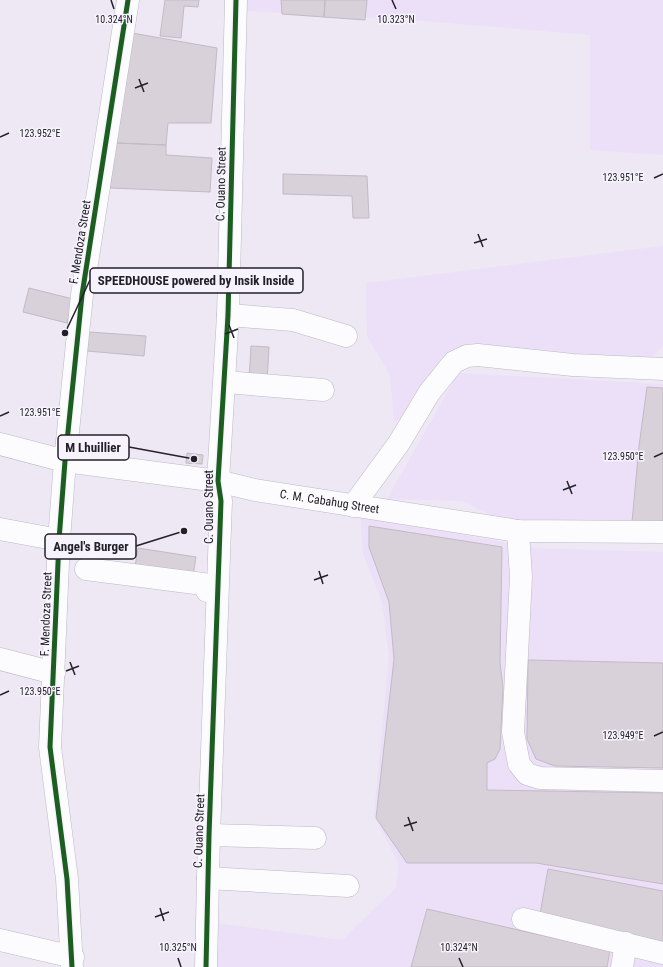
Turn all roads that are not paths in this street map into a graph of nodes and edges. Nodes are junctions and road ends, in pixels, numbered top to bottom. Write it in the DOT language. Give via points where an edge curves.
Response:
graph roads {
  1 [pos="128,0"];
  2 [pos="236,0"];
  3 [pos="228,315"];
  4 [pos="346,336"];
  5 [pos="663,369"];
  6 [pos="225,382"];
  7 [pos="323,390"];
  8 [pos="0,444"];
  9 [pos="65,461"];
  10 [pos="218,481"];
  11 [pos="353,506"];
  12 [pos="0,529"];
  13 [pos="518,531"];
  14 [pos="663,532"];
  15 [pos="59,540"];
  16 [pos="86,569"];
  17 [pos="213,585"];
  18 [pos="0,660"];
  19 [pos="54,673"];
  20 [pos="663,781"];
  21 [pos="209,835"];
  22 [pos="315,838"];
  23 [pos="208,878"];
  24 [pos="348,886"];
  25 [pos="524,919"];
  26 [pos="0,940"];
  27 [pos="626,943"];
  28 [pos="663,953"];
  29 [pos="72,962"];
  30 [pos="209,967"];
  31 [pos="622,967"];
  1 -- 9 [label="street, F. Mendoza Street" via="82,295"];
  2 -- 3 [label="street, C. Ouano Street"];
  3 -- 4 [label="street" via="293,320"];
  3 -- 6 [label="street, C. Ouano Street"];
  5 -- 11 [label="street" via="467,356 454,362 429,393 399,443"];
  6 -- 7 [label="street"];
  6 -- 10 [label="street, C. Ouano Street"];
  8 -- 9 [label="street, C. M. Cabahug Street"];
  9 -- 10 [label="street, C. M. Cabahug Street"];
  9 -- 15 [label="street, F. Mendoza Street"];
  10 -- 11 [label="street, C. M. Cabahug Street" via="255,490"];
  10 -- 17 [label="street, C. Ouano Street" via="221,501"];
  11 -- 13 [label="street, C. M. Cabahug Street"];
  12 -- 15 [label="street"];
  13 -- 14 [label="street, C. M. Cabahug Street"];
  13 -- 20 [label="street" via="521,577 513,732 518,764 527,774 540,778"];
  15 -- 19 [label="street, F. Mendoza Street"];
  16 -- 17 [label="street"];
  17 -- 21 [label="street, C. Ouano Street"];
  18 -- 19 [label="street"];
  19 -- 29 [label="street, F. Mendoza Street" via="50,747 67,880"];
  21 -- 22 [label="street"];
  21 -- 23 [label="street, C. Ouano Street"];
  23 -- 24 [label="street"];
  23 -- 30 [label="street, C. Ouano Street"];
  25 -- 27 [label="street"];
  26 -- 29 [label="street"];
  27 -- 28 [label="street"];
  27 -- 31 [label="street"];
}
